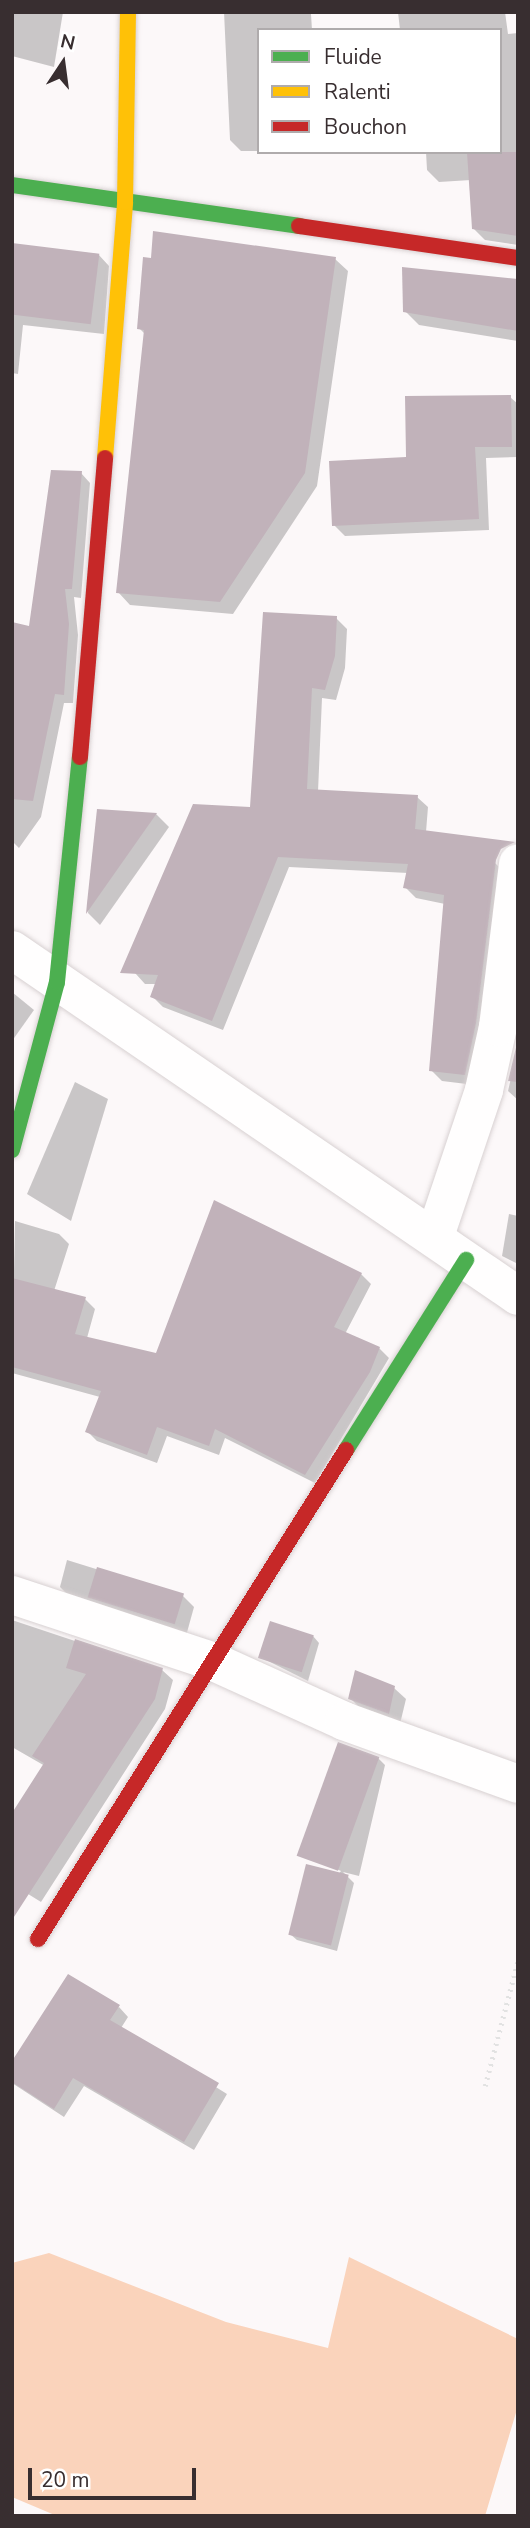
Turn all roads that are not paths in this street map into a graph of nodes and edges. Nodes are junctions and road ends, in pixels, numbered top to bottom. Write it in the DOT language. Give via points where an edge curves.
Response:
graph roads {
  1 [pos="128,12"];
  2 [pos="12,185"];
  3 [pos="125,202"];
  4 [pos="518,258"];
  5 [pos="518,863"];
  6 [pos="12,950"];
  7 [pos="57,982"];
  8 [pos="12,1150"];
  9 [pos="435,1236"];
  10 [pos="466,1260"];
  11 [pos="518,1296"];
  12 [pos="12,1595"];
  13 [pos="214,1662"];
  14 [pos="518,1784"];
  15 [pos="38,1939"];
  1 -- 3 [label="street"];
  2 -- 3 [label="street"];
  3 -- 4 [label="street"];
  3 -- 7 [label="street" via="85,716"];
  5 -- 9 [label="street" via="498,1027 487,1078"];
  6 -- 7 [label="street"];
  7 -- 8 [label="street"];
  7 -- 9 [label="street"];
  9 -- 10 [label="street"];
  10 -- 11 [label="street"];
  10 -- 13 [label="street"];
  12 -- 13 [label="street"];
  13 -- 14 [label="street" via="344,1721"];
  13 -- 15 [label="street"];
}
